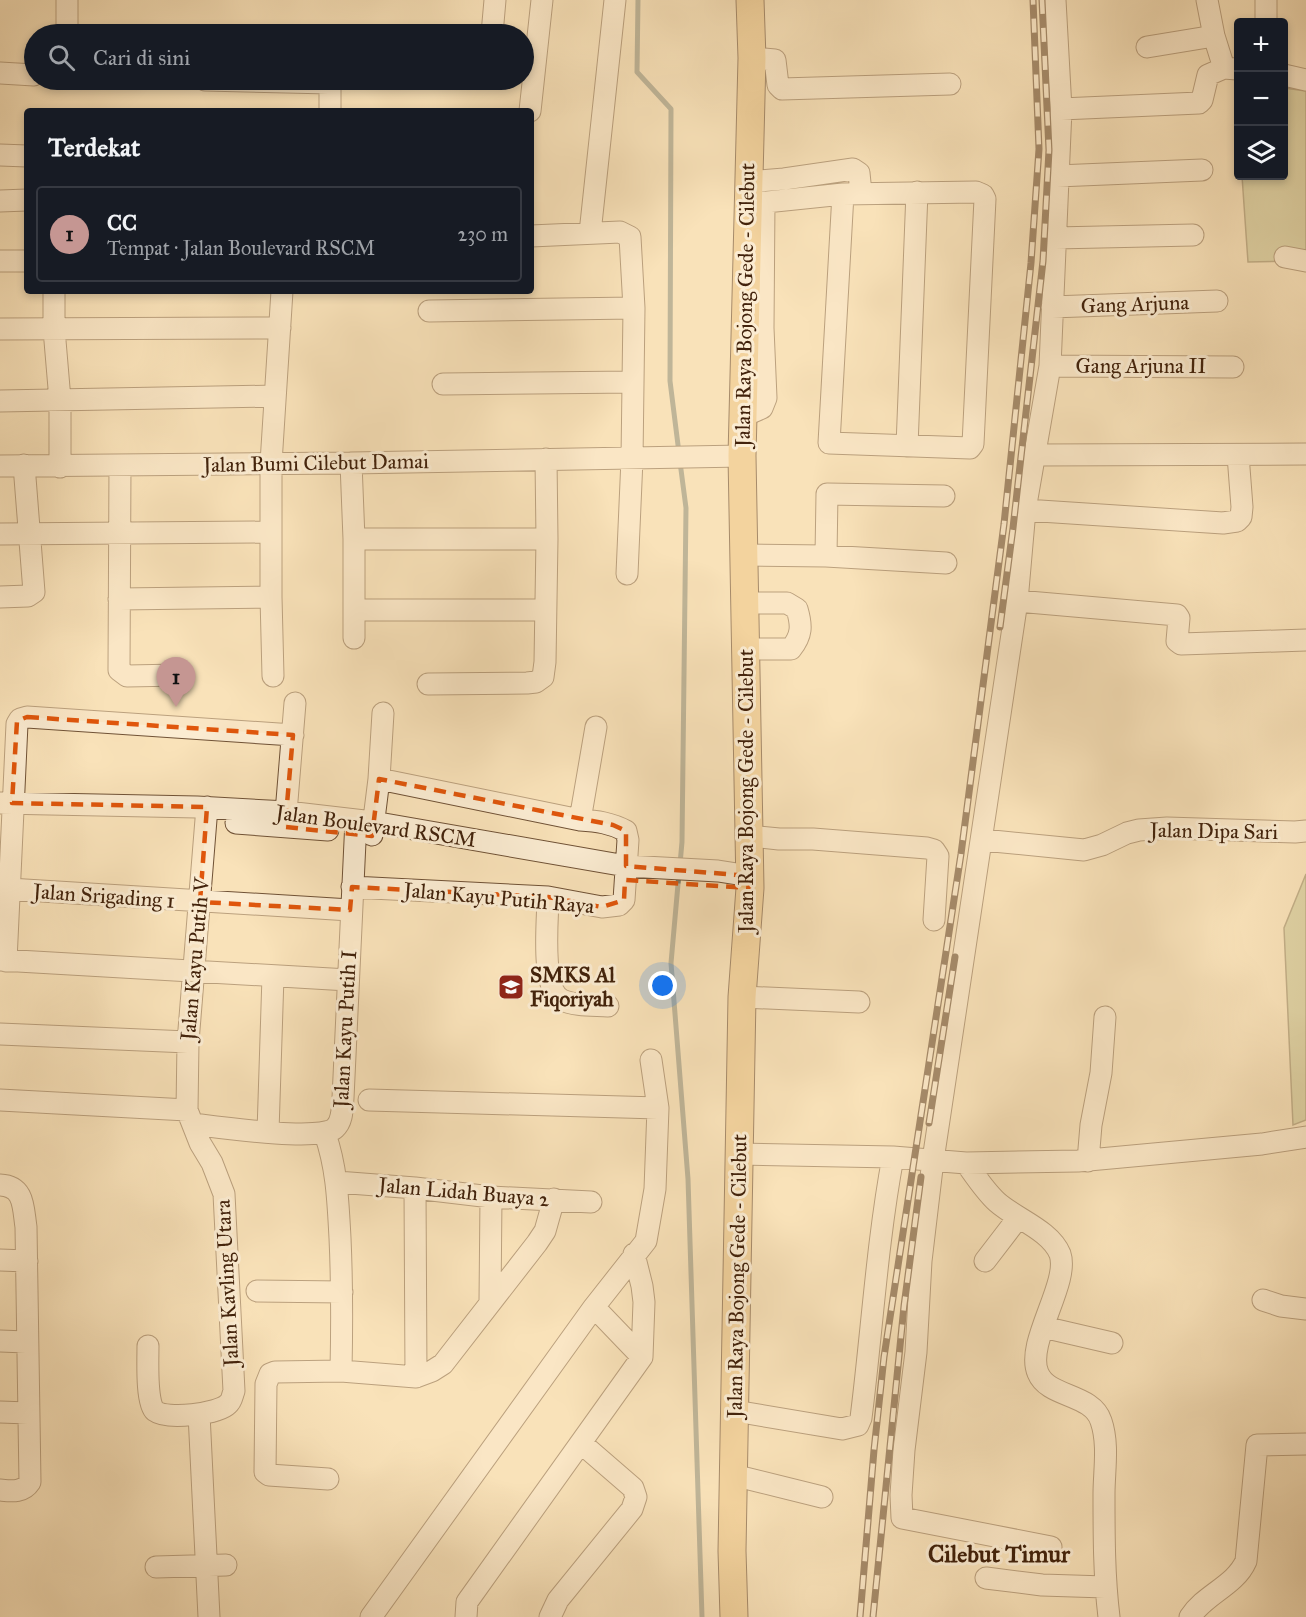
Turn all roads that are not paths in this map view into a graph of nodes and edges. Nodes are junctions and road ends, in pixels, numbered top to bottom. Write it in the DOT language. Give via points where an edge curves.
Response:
graph roads {
  1 [pos="67,0"];
  2 [pos="495,0"];
  3 [pos="542,0"];
  4 [pos="615,0"];
  5 [pos="750,0"];
  6 [pos="1055,0"];
  7 [pos="1207,0"];
  8 [pos="1266,0"];
  9 [pos="1266,18"];
  10 [pos="67,24"];
  11 [pos="493,24"];
  12 [pos="1214,36"];
  13 [pos="1147,47"];
  14 [pos="752,58"];
  15 [pos="1231,69"];
  16 [pos="0,74"];
  17 [pos="534,74"];
  18 [pos="24,75"];
  19 [pos="1288,76"];
  20 [pos="1306,80"];
  21 [pos="950,84"];
  22 [pos="329,90"];
  23 [pos="532,90"];
  24 [pos="330,108"];
  25 [pos="530,108"];
  26 [pos="1061,109"];
  27 [pos="0,155"];
  28 [pos="24,156"];
  29 [pos="1202,170"];
  30 [pos="1057,176"];
  31 [pos="917,192"];
  32 [pos="852,193"];
  33 [pos="753,196"];
  34 [pos="24,200"];
  35 [pos="0,201"];
  36 [pos="590,233"];
  37 [pos="1193,235"];
  38 [pos="534,236"];
  39 [pos="1054,238"];
  40 [pos="1285,257"];
  41 [pos="0,261"];
  42 [pos="24,261"];
  43 [pos="1306,261"];
  44 [pos="54,294"];
  45 [pos="282,294"];
  46 [pos="1217,301"];
  47 [pos="1052,307"];
  48 [pos="634,308"];
  49 [pos="429,311"];
  50 [pos="280,328"];
  51 [pos="0,329"];
  52 [pos="54,329"];
  53 [pos="1050,366"];
  54 [pos="1233,367"];
  55 [pos="633,382"];
  56 [pos="444,384"];
  57 [pos="275,396"];
  58 [pos="60,400"];
  59 [pos="0,401"];
  60 [pos="907,446"];
  61 [pos="1306,454"];
  62 [pos="1035,455"];
  63 [pos="1238,455"];
  64 [pos="742,456"];
  65 [pos="641,458"];
  66 [pos="546,459"];
  67 [pos="271,463"];
  68 [pos="351,463"];
  69 [pos="24,465"];
  70 [pos="120,465"];
  71 [pos="0,466"];
  72 [pos="60,467"];
  73 [pos="944,496"];
  74 [pos="1024,510"];
  75 [pos="271,532"];
  76 [pos="120,533"];
  77 [pos="0,534"];
  78 [pos="28,534"];
  79 [pos="354,539"];
  80 [pos="547,539"];
  81 [pos="744,555"];
  82 [pos="826,556"];
  83 [pos="946,563"];
  84 [pos="627,574"];
  85 [pos="0,597"];
  86 [pos="271,597"];
  87 [pos="119,599"];
  88 [pos="1017,601"];
  89 [pos="745,603"];
  90 [pos="355,610"];
  91 [pos="545,610"];
  92 [pos="354,638"];
  93 [pos="1306,640"];
  94 [pos="746,649"];
  95 [pos="179,675"];
  96 [pos="273,676"];
  97 [pos="428,684"];
  98 [pos="295,703"];
  99 [pos="383,713"];
  100 [pos="596,726"];
  101 [pos="293,735"];
  102 [pos="379,779"];
  103 [pos="6,810"];
  104 [pos="207,814"];
  105 [pos="286,819"];
  106 [pos="580,820"];
  107 [pos="364,827"];
  108 [pos="1306,831"];
  109 [pos="749,836"];
  110 [pos="983,840"];
  111 [pos="626,873"];
  112 [pos="750,882"];
  113 [pos="352,887"];
  114 [pos="9,889"];
  115 [pos="548,897"];
  116 [pos="200,902"];
  117 [pos="350,910"];
  118 [pos="934,920"];
  119 [pos="3,960"];
  120 [pos="195,972"];
  121 [pos="273,976"];
  122 [pos="348,980"];
  123 [pos="742,997"];
  124 [pos="859,1002"];
  125 [pos="608,1006"];
  126 [pos="1105,1017"];
  127 [pos="0,1034"];
  128 [pos="188,1042"];
  129 [pos="651,1060"];
  130 [pos="0,1100"];
  131 [pos="369,1100"];
  132 [pos="658,1108"];
  133 [pos="190,1117"];
  134 [pos="268,1132"];
  135 [pos="325,1134"];
  136 [pos="1306,1137"];
  137 [pos="738,1154"];
  138 [pos="893,1157"];
  139 [pos="933,1160"];
  140 [pos="1088,1161"];
  141 [pos="966,1163"];
  142 [pos="337,1182"];
  143 [pos="0,1185"];
  144 [pos="415,1188"];
  145 [pos="491,1197"];
  146 [pos="554,1199"];
  147 [pos="591,1202"];
  148 [pos="1018,1218"];
  149 [pos="634,1254"];
  150 [pos="0,1260"];
  151 [pos="27,1261"];
  152 [pos="985,1261"];
  153 [pos="256,1291"];
  154 [pos="342,1292"];
  155 [pos="1263,1300"];
  156 [pos="490,1302"];
  157 [pos="594,1307"];
  158 [pos="1306,1309"];
  159 [pos="1043,1327"];
  160 [pos="0,1341"];
  161 [pos="26,1342"];
  162 [pos="1112,1343"];
  163 [pos="148,1346"];
  164 [pos="642,1358"];
  165 [pos="341,1371"];
  166 [pos="416,1377"];
  167 [pos="735,1411"];
  168 [pos="0,1412"];
  169 [pos="28,1413"];
  170 [pos="199,1414"];
  171 [pos="581,1443"];
  172 [pos="1306,1444"];
  173 [pos="734,1475"];
  174 [pos="328,1479"];
  175 [pos="0,1490"];
  176 [pos="822,1497"];
  177 [pos="1051,1547"];
  178 [pos="215,1565"];
  179 [pos="156,1567"];
  180 [pos="986,1578"];
  181 [pos="1105,1587"];
  182 [pos="463,1612"];
  183 [pos="209,1617"];
  184 [pos="371,1617"];
  185 [pos="550,1617"];
  186 [pos="734,1617"];
  187 [pos="1108,1617"];
  188 [pos="1190,1617"];
  1 -- 10 [label="street"];
  2 -- 11 [label="street"];
  3 -- 17 [label="street"];
  4 -- 36 [label="street"];
  5 -- 14 [label="main road, Jalan Raya Bojong Gede - Cilebut"];
  6 -- 26 [label="street"];
  7 -- 12 [label="street"];
  8 -- 9 [label="street"];
  12 -- 13 [label="street"];
  12 -- 15 [label="street"];
  14 -- 21 [label="street" via="775,60 782,89"];
  14 -- 33 [label="main road, Jalan Raya Bojong Gede - Cilebut"];
  15 -- 26 [label="street" via="1213,71 1206,77 1199,103"];
  16 -- 18 [label="street"];
  19 -- 20 [label="street"];
  22 -- 24 [label="street"];
  23 -- 25 [label="street"];
  26 -- 30 [label="street"];
  27 -- 28 [label="street"];
  29 -- 30 [label="street"];
  30 -- 39 [label="street"];
  31 -- 32 [label="street"];
  31 -- 60 [label="street"];
  31 -- 60 [label="street" via="976,192 985,199 973,444 967,449"];
  32 -- 33 [label="street" via="859,173 853,169 784,179"];
  32 -- 60 [label="street" via="830,442"];
  33 -- 64 [label="main road, Jalan Raya Bojong Gede - Cilebut" via="754,327"];
  34 -- 35 [label="street"];
  36 -- 38 [label="street"];
  36 -- 48 [label="street" via="620,232 630,237"];
  37 -- 39 [label="street"];
  39 -- 47 [label="street"];
  40 -- 43 [label="street"];
  41 -- 42 [label="street"];
  44 -- 52 [label="street"];
  45 -- 50 [label="street"];
  46 -- 47 [label="street, Gang Arjuna"];
  47 -- 53 [label="street"];
  48 -- 49 [label="street"];
  48 -- 55 [label="street"];
  50 -- 52 [label="street"];
  50 -- 57 [label="street"];
  51 -- 52 [label="street"];
  52 -- 58 [label="street"];
  53 -- 54 [label="street, Gang Arjuna II"];
  53 -- 62 [label="street"];
  55 -- 56 [label="street"];
  55 -- 65 [label="street"];
  57 -- 58 [label="street"];
  57 -- 67 [label="street"];
  58 -- 59 [label="street"];
  58 -- 72 [label="street"];
  61 -- 63 [label="street"];
  62 -- 63 [label="street"];
  62 -- 74 [label="street"];
  63 -- 74 [label="street" via="1242,507 1237,521 1206,523"];
  64 -- 65 [label="street, Jalan Bumi Cilebut Damai"];
  64 -- 81 [label="main road, Jalan Raya Bojong Gede - Cilebut"];
  65 -- 66 [label="street, Jalan Bumi Cilebut Damai"];
  65 -- 84 [label="street"];
  66 -- 68 [label="street, Jalan Bumi Cilebut Damai"];
  66 -- 80 [label="street"];
  67 -- 68 [label="street, Jalan Bumi Cilebut Damai"];
  67 -- 70 [label="street, Jalan Bumi Cilebut Damai"];
  67 -- 75 [label="street"];
  68 -- 79 [label="street"];
  69 -- 71 [label="street, Jalan Bumi Cilebut Damai"];
  69 -- 72 [label="street, Jalan Bumi Cilebut Damai"];
  69 -- 78 [label="street"];
  70 -- 72 [label="street, Jalan Bumi Cilebut Damai"];
  70 -- 76 [label="street"];
  73 -- 82 [label="street" via="827,494"];
  74 -- 88 [label="street"];
  75 -- 76 [label="street"];
  75 -- 86 [label="street"];
  76 -- 78 [label="street"];
  76 -- 87 [label="street"];
  77 -- 78 [label="street"];
  78 -- 85 [label="street" via="34,592 28,596"];
  79 -- 80 [label="street"];
  79 -- 90 [label="street"];
  80 -- 91 [label="street"];
  81 -- 82 [label="street"];
  81 -- 89 [label="main road, Jalan Raya Bojong Gede - Cilebut"];
  82 -- 83 [label="street"];
  86 -- 87 [label="street"];
  86 -- 96 [label="street"];
  87 -- 95 [label="street" via="119,670 127,676"];
  88 -- 93 [label="street" via="1177,615 1180,644"];
  88 -- 110 [label="street"];
  89 -- 94 [label="main road, Jalan Raya Bojong Gede - Cilebut"];
  89 -- 94 [label="street" via="787,603 797,609 801,624 800,638 792,649"];
  90 -- 91 [label="street"];
  90 -- 92 [label="street"];
  91 -- 97 [label="street" via="545,662 543,677 536,682"];
  94 -- 109 [label="main road, Jalan Raya Bojong Gede - Cilebut"];
  98 -- 101 [label="street"];
  99 -- 102 [label="street, Jalan Kayu Putih I"];
  100 -- 106 [label="street"];
  101 -- 103 [label="street" via="23,718 17,721"];
  101 -- 105 [label="street"];
  102 -- 106 [label="street"];
  102 -- 107 [label="street, Jalan Kayu Putih I"];
  103 -- 104 [label="street, Jalan Boulevard RSCM"];
  103 -- 114 [label="street"];
  104 -- 105 [label="street, Jalan Boulevard RSCM"];
  104 -- 116 [label="street, Jalan Kayu Putih V"];
  105 -- 107 [label="street, Jalan Boulevard RSCM"];
  106 -- 111 [label="street" via="626,831"];
  107 -- 111 [label="street, Jalan Boulevard RSCM"];
  107 -- 113 [label="street, Jalan Kayu Putih I"];
  108 -- 110 [label="street, Jalan Dipa Sari" via="1139,830 1084,850"];
  109 -- 112 [label="main road, Jalan Raya Bojong Gede - Cilebut"];
  109 -- 118 [label="street" via="934,850 938,856"];
  110 -- 139 [label="street"];
  111 -- 112 [label="street, Jalan Boulevard RSCM"];
  111 -- 115 [label="street, Jalan Kayu Putih Raya" via="624,900 620,905 602,907"];
  112 -- 123 [label="main road, Jalan Raya Bojong Gede - Cilebut"];
  113 -- 115 [label="street, Jalan Kayu Putih Raya"];
  113 -- 117 [label="street, Jalan Kayu Putih I"];
  114 -- 116 [label="street, Jalan Srigading 1"];
  114 -- 119 [label="street"];
  115 -- 125 [label="street" via="547,955 555,996 572,1003"];
  116 -- 117 [label="street, Jalan Srigading 1"];
  116 -- 120 [label="street, Jalan Kayu Putih V"];
  117 -- 122 [label="street, Jalan Kayu Putih I"];
  119 -- 120 [label="street"];
  120 -- 121 [label="street"];
  120 -- 128 [label="street, Jalan Kayu Putih V"];
  121 -- 122 [label="street"];
  121 -- 134 [label="street"];
  122 -- 135 [label="street, Jalan Kayu Putih I" via="340,1122"];
  123 -- 124 [label="street"];
  123 -- 137 [label="main road, Jalan Raya Bojong Gede - Cilebut"];
  126 -- 140 [label="street"];
  127 -- 128 [label="street"];
  128 -- 133 [label="street, Jalan Kayu Putih V"];
  129 -- 132 [label="street"];
  130 -- 133 [label="street, Jalan Kayu Putih I"];
  131 -- 132 [label="street"];
  132 -- 149 [label="street" via="655,1190 646,1241"];
  133 -- 134 [label="street, Jalan Kayu Putih I"];
  133 -- 170 [label="street, Jalan Kavling Utara" via="224,1194 234,1391 231,1402 223,1408"];
  134 -- 135 [label="street, Jalan Kayu Putih I"];
  135 -- 142 [label="street"];
  136 -- 140 [label="street"];
  137 -- 138 [label="street"];
  137 -- 167 [label="main road, Jalan Raya Bojong Gede - Cilebut"];
  138 -- 139 [label="street"];
  138 -- 167 [label="street" via="858,1425 842,1429"];
  139 -- 141 [label="street"];
  139 -- 177 [label="street" via="904,1449 902,1518"];
  140 -- 141 [label="street"];
  141 -- 148 [label="street" via="997,1202"];
  142 -- 144 [label="street, Jalan Lidah Buaya 2"];
  142 -- 154 [label="street"];
  143 -- 151 [label="street" via="14,1188 21,1198"];
  144 -- 145 [label="street, Jalan Lidah Buaya 2"];
  144 -- 166 [label="street"];
  145 -- 146 [label="street, Jalan Lidah Buaya 2"];
  145 -- 156 [label="street"];
  146 -- 147 [label="street, Jalan Lidah Buaya 2"];
  146 -- 156 [label="street" via="545,1231"];
  148 -- 152 [label="street"];
  148 -- 159 [label="street" via="1053,1244 1062,1263"];
  149 -- 157 [label="street"];
  149 -- 164 [label="street" via="644,1302"];
  150 -- 151 [label="street"];
  151 -- 161 [label="street"];
  153 -- 154 [label="street"];
  154 -- 165 [label="street"];
  155 -- 158 [label="street"];
  156 -- 166 [label="street" via="443,1364"];
  157 -- 164 [label="street"];
  157 -- 184 [label="street"];
  159 -- 162 [label="street"];
  159 -- 181 [label="street" via="1036,1358 1038,1374 1055,1390 1095,1410 1101,1422 1105,1452"];
  160 -- 161 [label="street"];
  161 -- 169 [label="street"];
  163 -- 170 [label="street" via="150,1393 156,1411"];
  164 -- 171 [label="street"];
  165 -- 166 [label="street"];
  165 -- 174 [label="street" via="275,1372 266,1384 265,1472"];
  167 -- 173 [label="main road, Jalan Raya Bojong Gede - Cilebut"];
  168 -- 169 [label="street"];
  169 -- 175 [label="street" via="30,1482 16,1491"];
  170 -- 178 [label="street"];
  171 -- 182 [label="street"];
  171 -- 185 [label="street" via="633,1488 636,1497 632,1509 558,1600"];
  172 -- 188 [label="street" via="1257,1445 1246,1561 1237,1575 1197,1606"];
  173 -- 176 [label="street"];
  173 -- 186 [label="main road, Jalan Raya Bojong Gede - Cilebut"];
  178 -- 179 [label="street"];
  178 -- 183 [label="street"];
  180 -- 181 [label="street"];
  181 -- 187 [label="street"];
}
